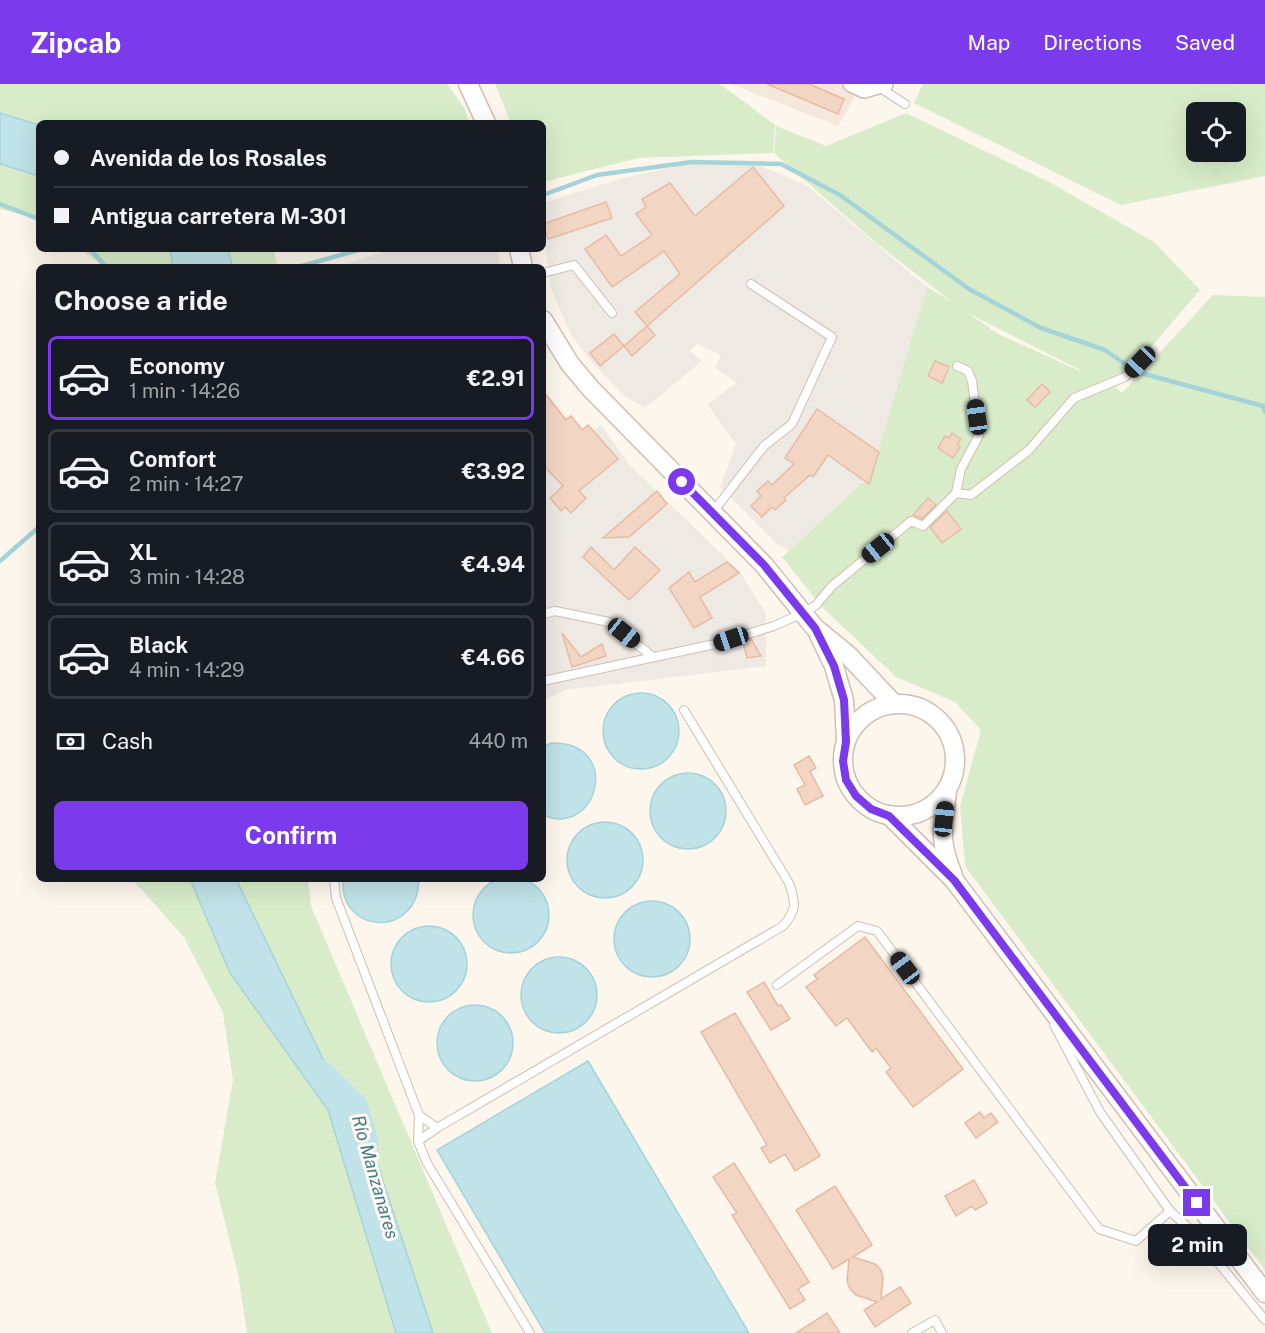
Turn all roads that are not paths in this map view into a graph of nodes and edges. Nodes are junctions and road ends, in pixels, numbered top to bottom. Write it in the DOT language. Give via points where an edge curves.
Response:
graph roads {
  1 [pos="468,84"];
  2 [pos="882,85"];
  3 [pos="857,87"];
  4 [pos="906,104"];
  5 [pos="485,120"];
  6 [pos="546,272"];
  7 [pos="751,284"];
  8 [pos="612,313"];
  9 [pos="546,326"];
  10 [pos="1140,362"];
  11 [pos="957,366"];
  12 [pos="956,493"];
  13 [pos="712,513"];
  14 [pos="546,613"];
  15 [pos="803,614"];
  16 [pos="815,628"];
  17 [pos="653,657"];
  18 [pos="546,680"];
  19 [pos="894,704"];
  20 [pos="684,710"];
  21 [pos="846,742"];
  22 [pos="947,790"];
  23 [pos="889,816"];
  24 [pos="954,880"];
  25 [pos="334,882"];
  26 [pos="1032,984"];
  27 [pos="777,985"];
  28 [pos="419,1115"];
  29 [pos="436,1128"];
  30 [pos="418,1141"];
  31 [pos="1170,1211"];
  32 [pos="1265,1293"];
  33 [pos="1265,1320"];
  34 [pos="530,1333"];
  35 [pos="912,1333"];
  36 [pos="942,1333"];
  1 -- 5 [label="street"];
  2 -- 3 [label="street"];
  2 -- 4 [label="lane"];
  6 -- 8 [label="lane" via="574,265"];
  7 -- 13 [label="lane" via="831,337 792,424 764,446"];
  9 -- 13 [label="street" via="591,389"];
  10 -- 12 [label="lane" via="1125,377 1074,398 1029,450 971,495"];
  11 -- 12 [label="lane" via="968,371 972,381 979,435 961,469"];
  12 -- 15 [label="lane" via="922,526 911,521"];
  13 -- 15 [label="street" via="764,565"];
  14 -- 17 [label="lane" via="555,611 609,622"];
  15 -- 16 [label="street"];
  15 -- 17 [label="lane" via="715,644"];
  16 -- 19 [label="street" via="848,655"];
  16 -- 21 [label="street" via="834,666 844,700"];
  17 -- 18 [label="lane"];
  19 -- 21 [label="street" via="864,716"];
  19 -- 22 [label="street" via="912,705 928,712 942,723 952,739 956,756"];
  20 -- 29 [label="lane" via="789,883 794,899 792,915 783,926"];
  21 -- 23 [label="street" via="846,780 871,809"];
  22 -- 23 [label="street" via="922,812"];
  22 -- 24 [label="street" via="943,852"];
  23 -- 24 [label="street"];
  24 -- 26 [label="street"];
  25 -- 28 [label="lane" via="336,898"];
  26 -- 31 [label="lane" via="1100,1112"];
  26 -- 32 [label="street"];
  27 -- 31 [label="lane" via="858,926 877,931 1099,1229 1136,1241"];
  28 -- 29 [label="lane"];
  28 -- 30 [label="lane"];
  29 -- 30 [label="lane"];
  30 -- 34 [label="lane" via="427,1163"];
  31 -- 33 [label="lane" via="1194,1233"];
  35 -- 36 [label="lane" via="935,1320"];
}
